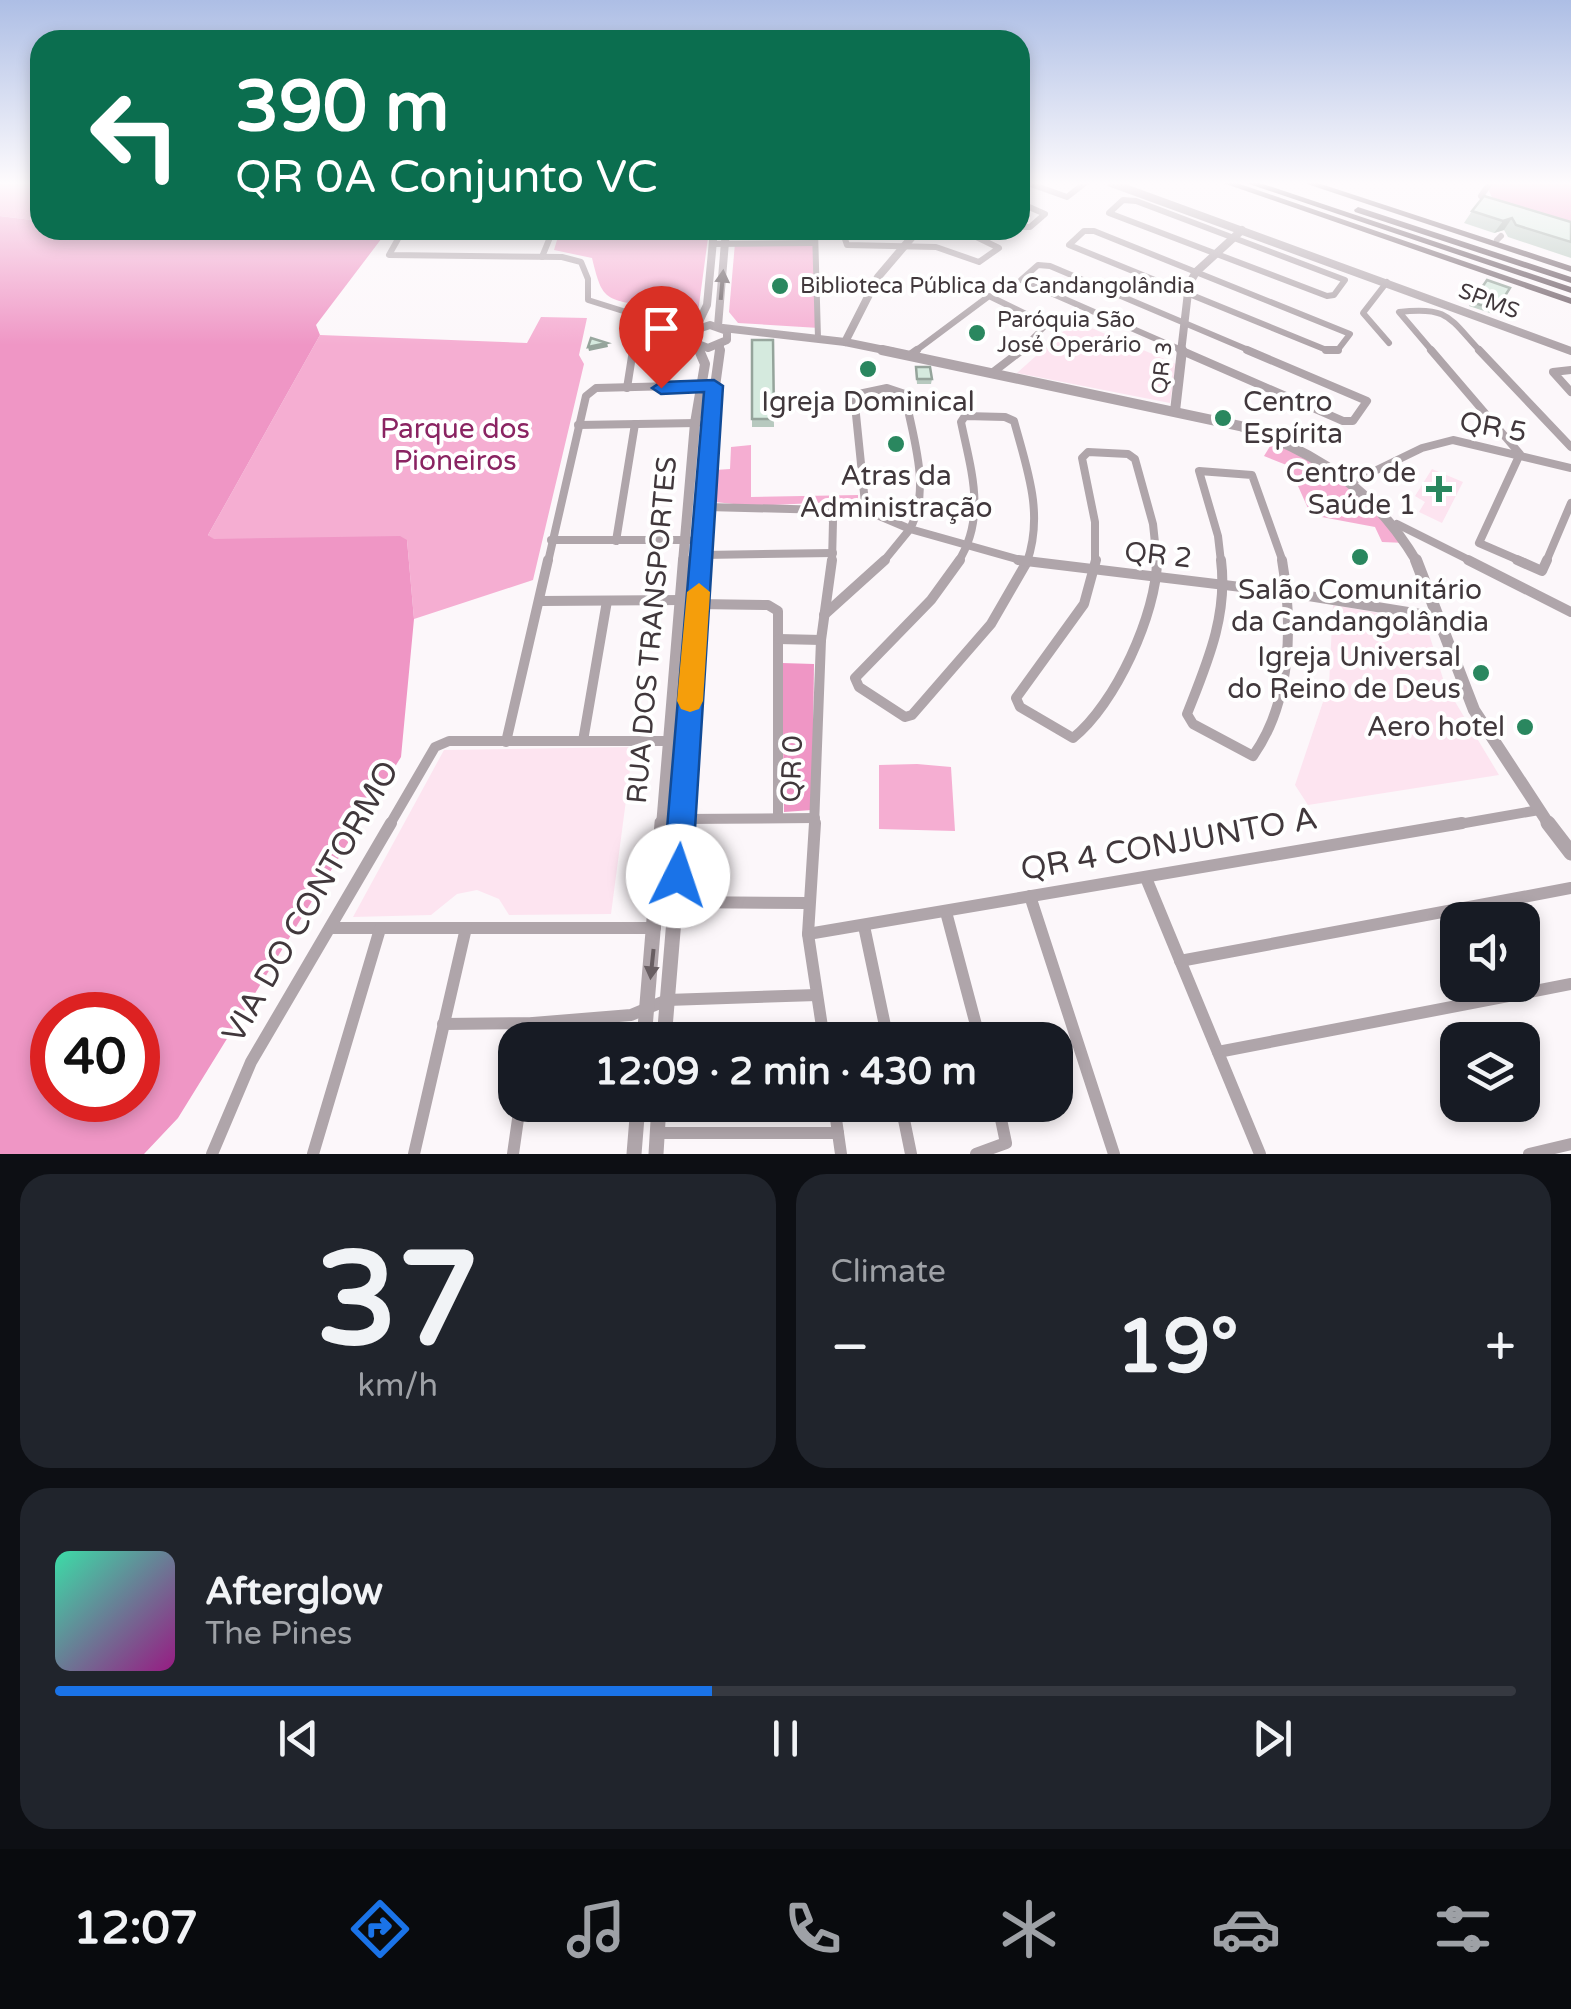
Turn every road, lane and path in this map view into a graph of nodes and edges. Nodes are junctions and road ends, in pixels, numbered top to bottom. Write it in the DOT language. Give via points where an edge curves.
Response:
graph roads {
  1 [pos="1077,237"];
  2 [pos="1107,237"];
  3 [pos="1174,237"];
  4 [pos="1235,237"];
  5 [pos="1245,237"];
  6 [pos="1247,237"];
  7 [pos="1384,237"];
  8 [pos="1409,237"];
  9 [pos="1441,237"];
  10 [pos="1452,237"];
  11 [pos="1472,237"];
  12 [pos="396,240"];
  13 [pos="504,240"];
  14 [pos="549,240"];
  15 [pos="713,240"];
  16 [pos="725,240"];
  17 [pos="815,240"];
  18 [pos="845,240"];
  19 [pos="909,240"];
  20 [pos="983,240"];
  21 [pos="815,243"];
  22 [pos="712,244"];
  23 [pos="724,244"];
  24 [pos="903,246"];
  25 [pos="390,248"];
  26 [pos="1481,250"];
  27 [pos="1216,254"];
  28 [pos="498,256"];
  29 [pos="542,257"];
  30 [pos="1571,269"];
  31 [pos="1196,272"];
  32 [pos="1571,280"];
  33 [pos="1388,282"];
  34 [pos="1571,290"];
  35 [pos="1187,294"];
  36 [pos="1571,301"];
  37 [pos="1184,322"];
  38 [pos="720,327"];
  39 [pos="695,330"];
  40 [pos="766,335"];
  41 [pos="818,338"];
  42 [pos="845,342"];
  43 [pos="1389,343"];
  44 [pos="722,345"];
  45 [pos="698,346"];
  46 [pos="1181,351"];
  47 [pos="1571,351"];
  48 [pos="910,355"];
  49 [pos="1571,370"];
  50 [pos="992,373"];
  51 [pos="708,386"];
  52 [pos="628,388"];
  53 [pos="1571,392"];
  54 [pos="1175,412"];
  55 [pos="703,423"];
  56 [pos="578,424"];
  57 [pos="635,424"];
  58 [pos="1571,447"];
  59 [pos="1520,454"];
  60 [pos="1571,468"];
  61 [pos="1354,481"];
  62 [pos="1571,503"];
  63 [pos="707,507"];
  64 [pos="1396,524"];
  65 [pos="705,527"];
  66 [pos="911,529"];
  67 [pos="688,534"];
  68 [pos="551,540"];
  69 [pos="616,541"];
  70 [pos="970,546"];
  71 [pos="833,553"];
  72 [pos="703,554"];
  73 [pos="1029,563"];
  74 [pos="1095,572"];
  75 [pos="1160,578"];
  76 [pos="1224,585"];
  77 [pos="1290,593"];
  78 [pos="542,601"];
  79 [pos="607,601"];
  80 [pos="690,602"];
  81 [pos="1571,612"];
  82 [pos="824,615"];
  83 [pos="1439,617"];
  84 [pos="780,639"];
  85 [pos="821,640"];
  86 [pos="670,740"];
  87 [pos="687,741"];
  88 [pos="506,742"];
  89 [pos="583,742"];
  90 [pos="1538,810"];
  91 [pos="778,818"];
  92 [pos="816,818"];
  93 [pos="682,819"];
  94 [pos="1571,853"];
  95 [pos="1146,878"];
  96 [pos="1571,888"];
  97 [pos="1030,896"];
  98 [pos="676,902"];
  99 [pos="808,903"];
  100 [pos="946,912"];
  101 [pos="864,926"];
  102 [pos="330,928"];
  103 [pos="466,928"];
  104 [pos="656,928"];
  105 [pos="380,929"];
  106 [pos="808,934"];
  107 [pos="1180,960"];
  108 [pos="1571,984"];
  109 [pos="817,995"];
  110 [pos="667,1000"];
  111 [pos="646,1010"];
  112 [pos="546,1022"];
  113 [pos="645,1022"];
  114 [pos="665,1022"];
  115 [pos="821,1022"];
  116 [pos="884,1022"];
  117 [pos="975,1022"];
  118 [pos="498,1023"];
  119 [pos="443,1024"];
  120 [pos="1218,1052"];
  121 [pos="518,1122"];
  122 [pos="637,1122"];
  123 [pos="659,1122"];
  124 [pos="836,1122"];
  125 [pos="904,1122"];
  126 [pos="1002,1122"];
  127 [pos="658,1133"];
  128 [pos="838,1133"];
  129 [pos="1571,1144"];
  130 [pos="212,1154"];
  131 [pos="313,1154"];
  132 [pos="414,1154"];
  133 [pos="513,1154"];
  134 [pos="634,1154"];
  135 [pos="656,1154"];
  136 [pos="842,1154"];
  137 [pos="911,1154"];
  138 [pos="976,1154"];
  139 [pos="1114,1154"];
  140 [pos="1260,1154"];
  141 [pos="1529,1154"];
  1 -- 35 [label="street" via="1068,242 1081,252"];
  2 -- 31 [label="street"];
  3 -- 27 [label="street"];
  4 -- 27 [label="street, QR 3"];
  5 -- 27 [label="street" via="1346,280 1327,296"];
  6 -- 33 [label="street, SPMS"];
  7 -- 36 [label="main road"];
  8 -- 34 [label="highway"];
  9 -- 26 [label="highway"];
  10 -- 26 [label="highway"];
  11 -- 30 [label="main road"];
  12 -- 25 [label="street"];
  13 -- 28 [label="street"];
  14 -- 29 [label="street"];
  15 -- 22 [label="street"];
  16 -- 23 [label="street"];
  17 -- 21 [label="street"];
  18 -- 24 [label="street"];
  19 -- 24 [label="street"];
  20 -- 24 [label="street" via="1000,248 978,262 936,246"];
  21 -- 23 [label="street"];
  21 -- 41 [label="street"];
  22 -- 23 [label="street"];
  22 -- 39 [label="street" via="707,306"];
  38 -- 23 [label="street, one-way"];
  24 -- 42 [label="street" via="878,276"];
  25 -- 28 [label="street" via="389,254 400,257"];
  26 -- 32 [label="highway"];
  27 -- 31 [label="street, QR 3"];
  28 -- 29 [label="street"];
  29 -- 52 [label="street" via="581,262 593,304 639,316"];
  31 -- 35 [label="street, QR 3"];
  31 -- 35 [label="street" via="1350,334 1333,352"];
  33 -- 43 [label="street" via="1363,313"];
  33 -- 47 [label="street, SPMS"];
  35 -- 37 [label="street, QR 3"];
  37 -- 46 [label="street, QR 3"];
  37 -- 46 [label="street" via="1047,264 1021,279"];
  37 -- 46 [label="street" via="1367,401 1353,421 1342,421"];
  38 -- 39 [label="street"];
  38 -- 40 [label="street"];
  38 -- 44 [label="street, RUA DOS TRANSPORTES" via="729,336"];
  39 -- 45 [label="street, RUA DOS TRANSPORTES" via="691,338"];
  40 -- 41 [label="street"];
  40 -- 44 [label="street"];
  41 -- 42 [label="street"];
  42 -- 48 [label="street"];
  44 -- 45 [label="street"];
  44 -- 51 [label="street, RUA DOS TRANSPORTES"];
  45 -- 51 [label="street, RUA DOS TRANSPORTES"];
  46 -- 54 [label="street, QR 3"];
  48 -- 50 [label="street"];
  48 -- 50 [label="street" via="989,296 1044,328"];
  49 -- 53 [label="street" via="1554,372"];
  50 -- 54 [label="street"];
  51 -- 52 [label="street"];
  51 -- 55 [label="street, RUA DOS TRANSPORTES"];
  52 -- 56 [label="street" via="596,388 586,396"];
  54 -- 61 [label="street" via="1279,438"];
  55 -- 57 [label="street"];
  55 -- 63 [label="street, RUA DOS TRANSPORTES"];
  55 -- 67 [label="street, RUA DOS TRANSPORTES"];
  56 -- 57 [label="street"];
  56 -- 68 [label="street"];
  57 -- 69 [label="street"];
  58 -- 59 [label="street" via="1445,314 1400,310"];
  59 -- 60 [label="street, QR 5"];
  59 -- 61 [label="street, QR 5" via="1443,441"];
  59 -- 62 [label="street" via="1479,543 1542,571"];
  61 -- 64 [label="street"];
  63 -- 65 [label="street, RUA DOS TRANSPORTES"];
  63 -- 71 [label="street, QR 0" via="819,508 833,521"];
  64 -- 81 [label="street"];
  64 -- 83 [label="street"];
  65 -- 67 [label="street"];
  65 -- 72 [label="street, RUA DOS TRANSPORTES"];
  66 -- 66 [label="street, QR 2" via="866,503 854,394 861,390 905,394 918,477"];
  66 -- 70 [label="street, QR 2"];
  66 -- 82 [label="street"];
  67 -- 69 [label="street"];
  67 -- 80 [label="street, RUA DOS TRANSPORTES"];
  68 -- 69 [label="street"];
  68 -- 78 [label="street"];
  70 -- 73 [label="street, QR 2"];
  70 -- 73 [label="street" via="976,501 961,419 1010,417 1036,516"];
  70 -- 73 [label="street" via="855,678 905,717 983,630"];
  71 -- 72 [label="street"];
  71 -- 82 [label="street, QR 0"];
  72 -- 80 [label="street, RUA DOS TRANSPORTES"];
  73 -- 74 [label="street, QR 2"];
  74 -- 75 [label="street, QR 2"];
  74 -- 75 [label="street" via="1098,526 1082,458 1088,452 1128,454 1156,523"];
  74 -- 75 [label="street" via="1074,620 1016,698 1070,738 1080,734 1130,661"];
  75 -- 76 [label="street, QR 2"];
  76 -- 77 [label="street, QR 2"];
  76 -- 77 [label="street" via="1201,470 1252,475 1275,523"];
  76 -- 77 [label="street" via="1217,638 1188,714 1193,724 1252,756 1280,694"];
  77 -- 83 [label="street, QR 2"];
  78 -- 79 [label="street"];
  78 -- 88 [label="street"];
  79 -- 80 [label="street"];
  79 -- 89 [label="street"];
  80 -- 84 [label="street" via="768,605 778,611"];
  80 -- 86 [label="street, RUA DOS TRANSPORTES"];
  80 -- 87 [label="street, RUA DOS TRANSPORTES"];
  82 -- 85 [label="street, QR 0"];
  83 -- 90 [label="street" via="1482,726"];
  84 -- 85 [label="street"];
  84 -- 91 [label="street"];
  85 -- 92 [label="street, QR 0"];
  86 -- 87 [label="street, VIA DO CONTORMO"];
  86 -- 89 [label="street, VIA DO CONTORMO"];
  86 -- 104 [label="street, RUA DOS TRANSPORTES"];
  87 -- 93 [label="street, RUA DOS TRANSPORTES"];
  88 -- 89 [label="street, VIA DO CONTORMO"];
  88 -- 102 [label="street, VIA DO CONTORMO" via="449,741 430,752"];
  90 -- 94 [label="street"];
  90 -- 95 [label="street, QR 4 CONJUNTO A"];
  91 -- 92 [label="street"];
  91 -- 93 [label="street"];
  92 -- 99 [label="street, QR 0"];
  93 -- 98 [label="street, RUA DOS TRANSPORTES"];
  95 -- 97 [label="street, QR 4 CONJUNTO A"];
  95 -- 107 [label="street"];
  96 -- 107 [label="street"];
  97 -- 100 [label="street, QR 4 CONJUNTO A"];
  97 -- 139 [label="street"];
  98 -- 99 [label="street"];
  98 -- 110 [label="street, RUA DOS TRANSPORTES"];
  99 -- 106 [label="street, QR 0"];
  100 -- 101 [label="street, QR 4 CONJUNTO A"];
  100 -- 117 [label="street"];
  101 -- 106 [label="street, QR 4 CONJUNTO A"];
  101 -- 116 [label="street"];
  102 -- 105 [label="street"];
  102 -- 130 [label="street, VIA DO CONTORMO" via="251,1062"];
  103 -- 104 [label="street"];
  103 -- 105 [label="street"];
  103 -- 119 [label="street"];
  104 -- 111 [label="street, RUA DOS TRANSPORTES, one-way"];
  105 -- 131 [label="street"];
  106 -- 109 [label="street, QR 0"];
  107 -- 120 [label="street"];
  108 -- 120 [label="street"];
  109 -- 110 [label="street"];
  109 -- 115 [label="street, QR 0"];
  110 -- 111 [label="street"];
  110 -- 114 [label="street, RUA DOS TRANSPORTES"];
  111 -- 112 [label="street"];
  111 -- 113 [label="street, RUA DOS TRANSPORTES"];
  118 -- 119 [label="street"];
  119 -- 132 [label="street"];
  120 -- 140 [label="street"];
  121 -- 133 [label="street"];
  122 -- 134 [label="street"];
  123 -- 127 [label="street"];
  124 -- 128 [label="street"];
  125 -- 137 [label="street"];
  126 -- 138 [label="street" via="1006,1143"];
  127 -- 128 [label="street"];
  127 -- 135 [label="street"];
  128 -- 136 [label="street"];
  129 -- 141 [label="street"];
}
